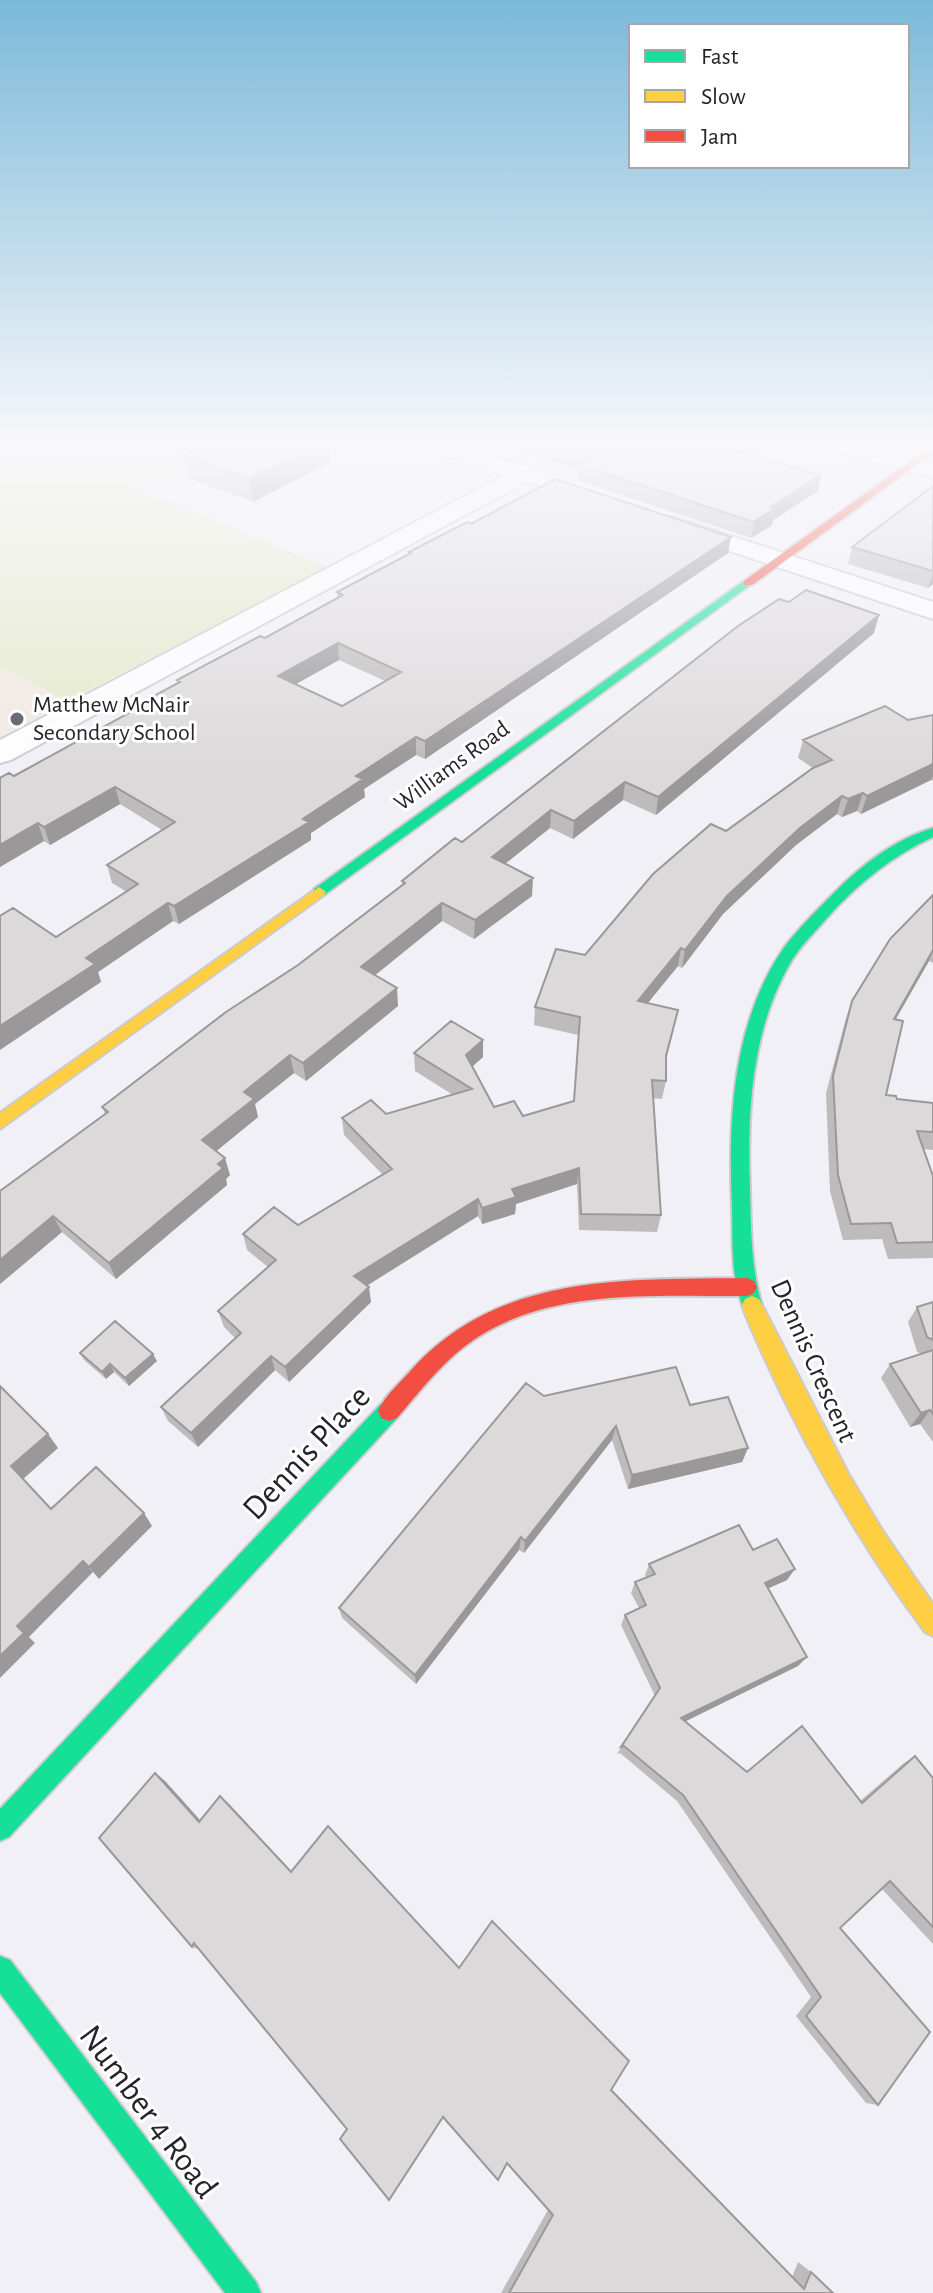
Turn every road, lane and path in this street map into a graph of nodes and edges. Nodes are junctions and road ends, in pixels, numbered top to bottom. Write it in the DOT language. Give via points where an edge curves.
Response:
graph roads {
  1 [pos="374,554"];
  2 [pos="761,554"];
  3 [pos="788,554"];
  4 [pos="779,560"];
  5 [pos="933,611"];
  6 [pos="0,753"];
  7 [pos="933,832"];
  8 [pos="0,1122"];
  9 [pos="747,1287"];
  10 [pos="933,1624"];
  11 [pos="0,1828"];
  12 [pos="0,1970"];
  13 [pos="245,2293"];
  1 -- 6 [label="street"];
  2 -- 4 [label="street"];
  3 -- 4 [label="street, Williams Road"];
  4 -- 5 [label="street"];
  4 -- 8 [label="street, Williams Road"];
  7 -- 9 [label="street, Dennis Crescent" via="841,891 784,960 763,1003 750,1051 740,1128"];
  9 -- 10 [label="street, Dennis Crescent" via="834,1478 893,1574"];
  9 -- 11 [label="street, Dennis Place" via="581,1293 500,1314 467,1333 434,1362"];
  12 -- 13 [label="street, Number 4 Road"];
}
